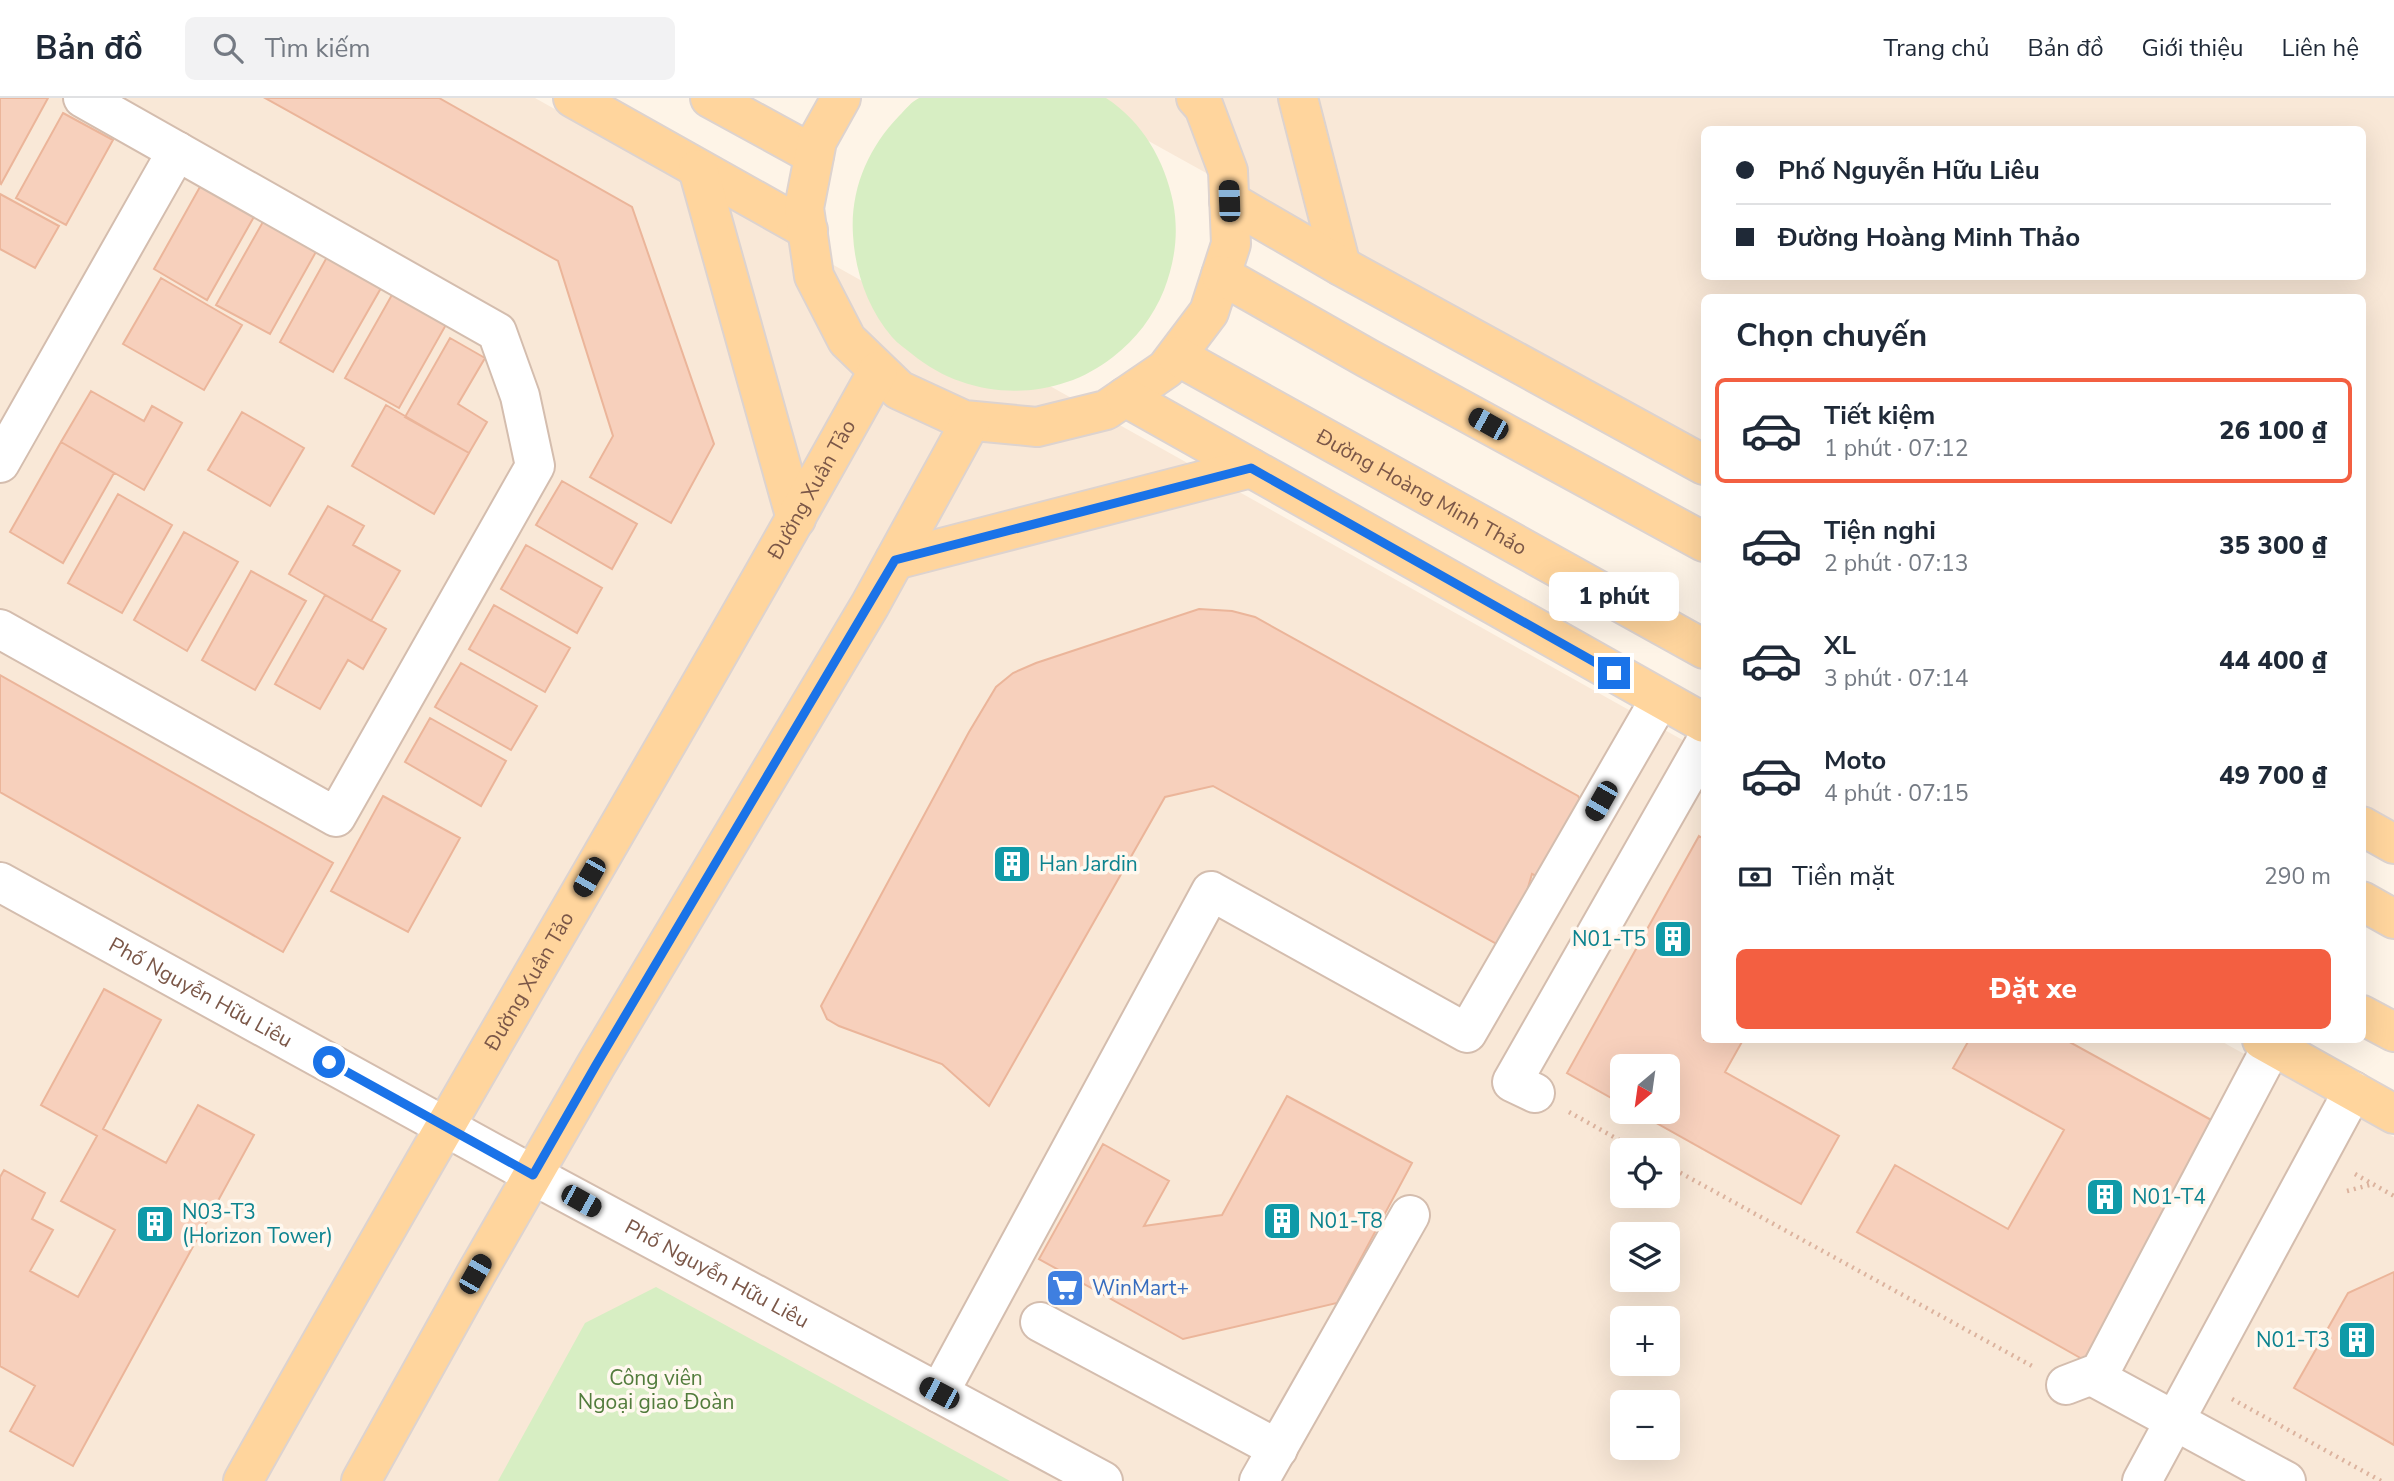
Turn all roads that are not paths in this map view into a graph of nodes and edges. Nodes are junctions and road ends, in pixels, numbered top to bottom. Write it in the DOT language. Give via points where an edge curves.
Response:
graph roads {
  1 [pos="83,98"];
  2 [pos="573,98"];
  3 [pos="710,98"];
  4 [pos="841,98"];
  5 [pos="1196,98"];
  6 [pos="1298,98"];
  7 [pos="177,151"];
  8 [pos="814,155"];
  9 [pos="698,169"];
  10 [pos="1229,201"];
  11 [pos="807,230"];
  12 [pos="1341,266"];
  13 [pos="1221,275"];
  14 [pos="1177,356"];
  15 [pos="878,371"];
  16 [pos="1125,397"];
  17 [pos="971,421"];
  18 [pos="0,463"];
  19 [pos="1701,463"];
  20 [pos="1251,468"];
  21 [pos="796,519"];
  22 [pos="1701,540"];
  23 [pos="895,560"];
  24 [pos="0,629"];
  25 [pos="1701,647"];
  26 [pos="1660,699"];
  27 [pos="1701,721"];
  28 [pos="1701,750"];
  29 [pos="2366,828"];
  30 [pos="2394,844"];
  31 [pos="0,882"];
  32 [pos="2366,903"];
  33 [pos="2394,919"];
  34 [pos="2366,1017"];
  35 [pos="2394,1032"];
  36 [pos="2267,1043"];
  37 [pos="2353,1091"];
  38 [pos="1535,1093"];
  39 [pos="2394,1114"];
  40 [pos="446,1127"];
  41 [pos="533,1175"];
  42 [pos="1410,1215"];
  43 [pos="1040,1322"];
  44 [pos="939,1393"];
  45 [pos="2174,1421"];
  46 [pos="1268,1465"];
  47 [pos="2145,1480"];
  48 [pos="243,1481"];
  49 [pos="360,1481"];
  50 [pos="1103,1481"];
  51 [pos="2286,1481"];
  1 -- 7 [label="street"];
  2 -- 9 [label="main road"];
  3 -- 8 [label="main road"];
  4 -- 8 [label="main road"];
  5 -- 10 [label="main road" via="1204,107 1228,171"];
  6 -- 12 [label="main road"];
  7 -- 18 [label="street"];
  7 -- 24 [label="street" via="497,332 520,397 535,466 336,817"];
  8 -- 11 [label="main road" via="804,208"];
  9 -- 11 [label="main road"];
  9 -- 21 [label="main road"];
  10 -- 12 [label="main road"];
  10 -- 13 [label="main road" via="1231,244"];
  11 -- 15 [label="main road" via="814,276 847,341"];
  12 -- 19 [label="main road"];
  13 -- 14 [label="main road" via="1209,312"];
  13 -- 22 [label="main road"];
  14 -- 16 [label="main road"];
  14 -- 25 [label="main road, Đường Hoàng Minh Thảo"];
  15 -- 17 [label="main road" via="899,390"];
  15 -- 21 [label="main road, Đường Xuân Tảo"];
  16 -- 17 [label="main road" via="1106,410 1037,427"];
  16 -- 20 [label="main road"];
  17 -- 23 [label="main road"];
  20 -- 23 [label="main road"];
  20 -- 26 [label="main road"];
  21 -- 40 [label="main road, Đường Xuân Tảo"];
  23 -- 41 [label="main road"];
  26 -- 27 [label="main road"];
  26 -- 44 [label="street" via="1467,1032 1211,891"];
  28 -- 38 [label="street" via="1512,1082"];
  29 -- 30 [label="main road"];
  31 -- 40 [label="street, Phố Nguyễn Hữu Liêu"];
  32 -- 33 [label="main road"];
  34 -- 35 [label="main road"];
  36 -- 37 [label="main road"];
  36 -- 45 [label="street" via="2100,1372 2079,1380"];
  37 -- 39 [label="main road"];
  37 -- 45 [label="street"];
  40 -- 41 [label="street, Phố Nguyễn Hữu Liêu"];
  40 -- 48 [label="main road, Đường Xuân Tảo"];
  41 -- 44 [label="street, Phố Nguyễn Hữu Liêu"];
  41 -- 49 [label="main road"];
  42 -- 46 [label="street"];
  43 -- 46 [label="street"];
  44 -- 50 [label="street, Phố Nguyễn Hữu Liêu"];
  45 -- 47 [label="street"];
  45 -- 51 [label="street"];
}
